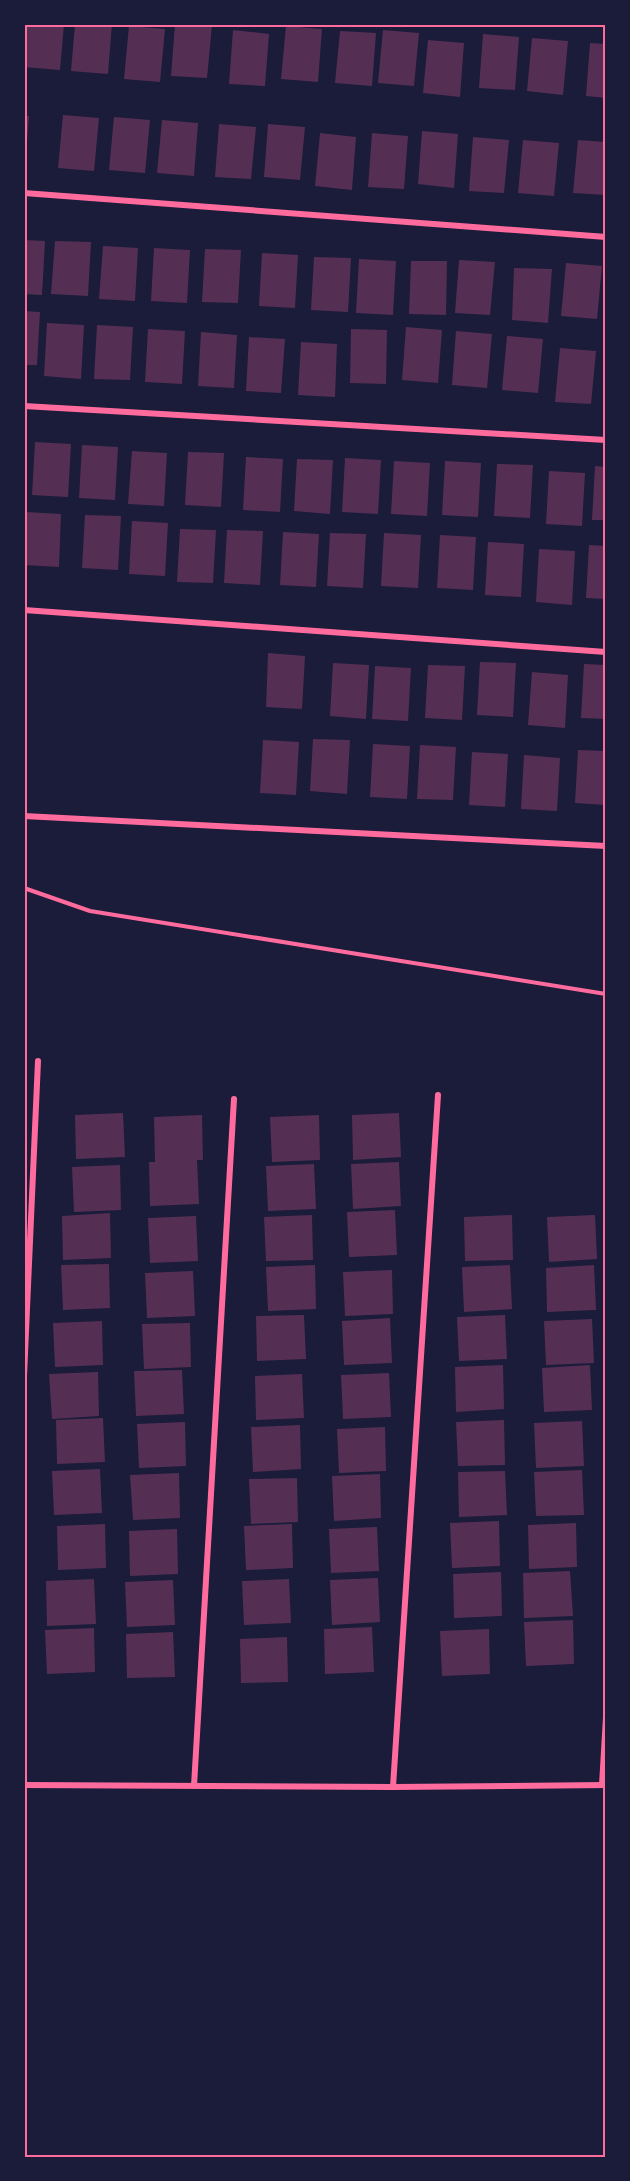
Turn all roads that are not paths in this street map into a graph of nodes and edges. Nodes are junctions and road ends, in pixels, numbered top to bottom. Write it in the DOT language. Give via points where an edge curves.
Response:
graph roads {
  1 [pos="24,193"];
  2 [pos="606,237"];
  3 [pos="24,406"];
  4 [pos="606,440"];
  5 [pos="24,610"];
  6 [pos="606,652"];
  7 [pos="24,816"];
  8 [pos="606,846"];
  9 [pos="38,1061"];
  10 [pos="438,1095"];
  11 [pos="234,1100"];
  12 [pos="24,1376"];
  13 [pos="606,1717"];
  14 [pos="24,1785"];
  15 [pos="604,1785"];
  16 [pos="194,1786"];
  17 [pos="393,1787"];
  1 -- 2 [label="street"];
  3 -- 4 [label="street"];
  5 -- 6 [label="street"];
  7 -- 8 [label="street"];
  9 -- 12 [label="street"];
  10 -- 17 [label="street"];
  11 -- 16 [label="street"];
  13 -- 15 [label="street"];
  14 -- 16 [label="street"];
  15 -- 17 [label="street"];
  16 -- 17 [label="street"];
}
